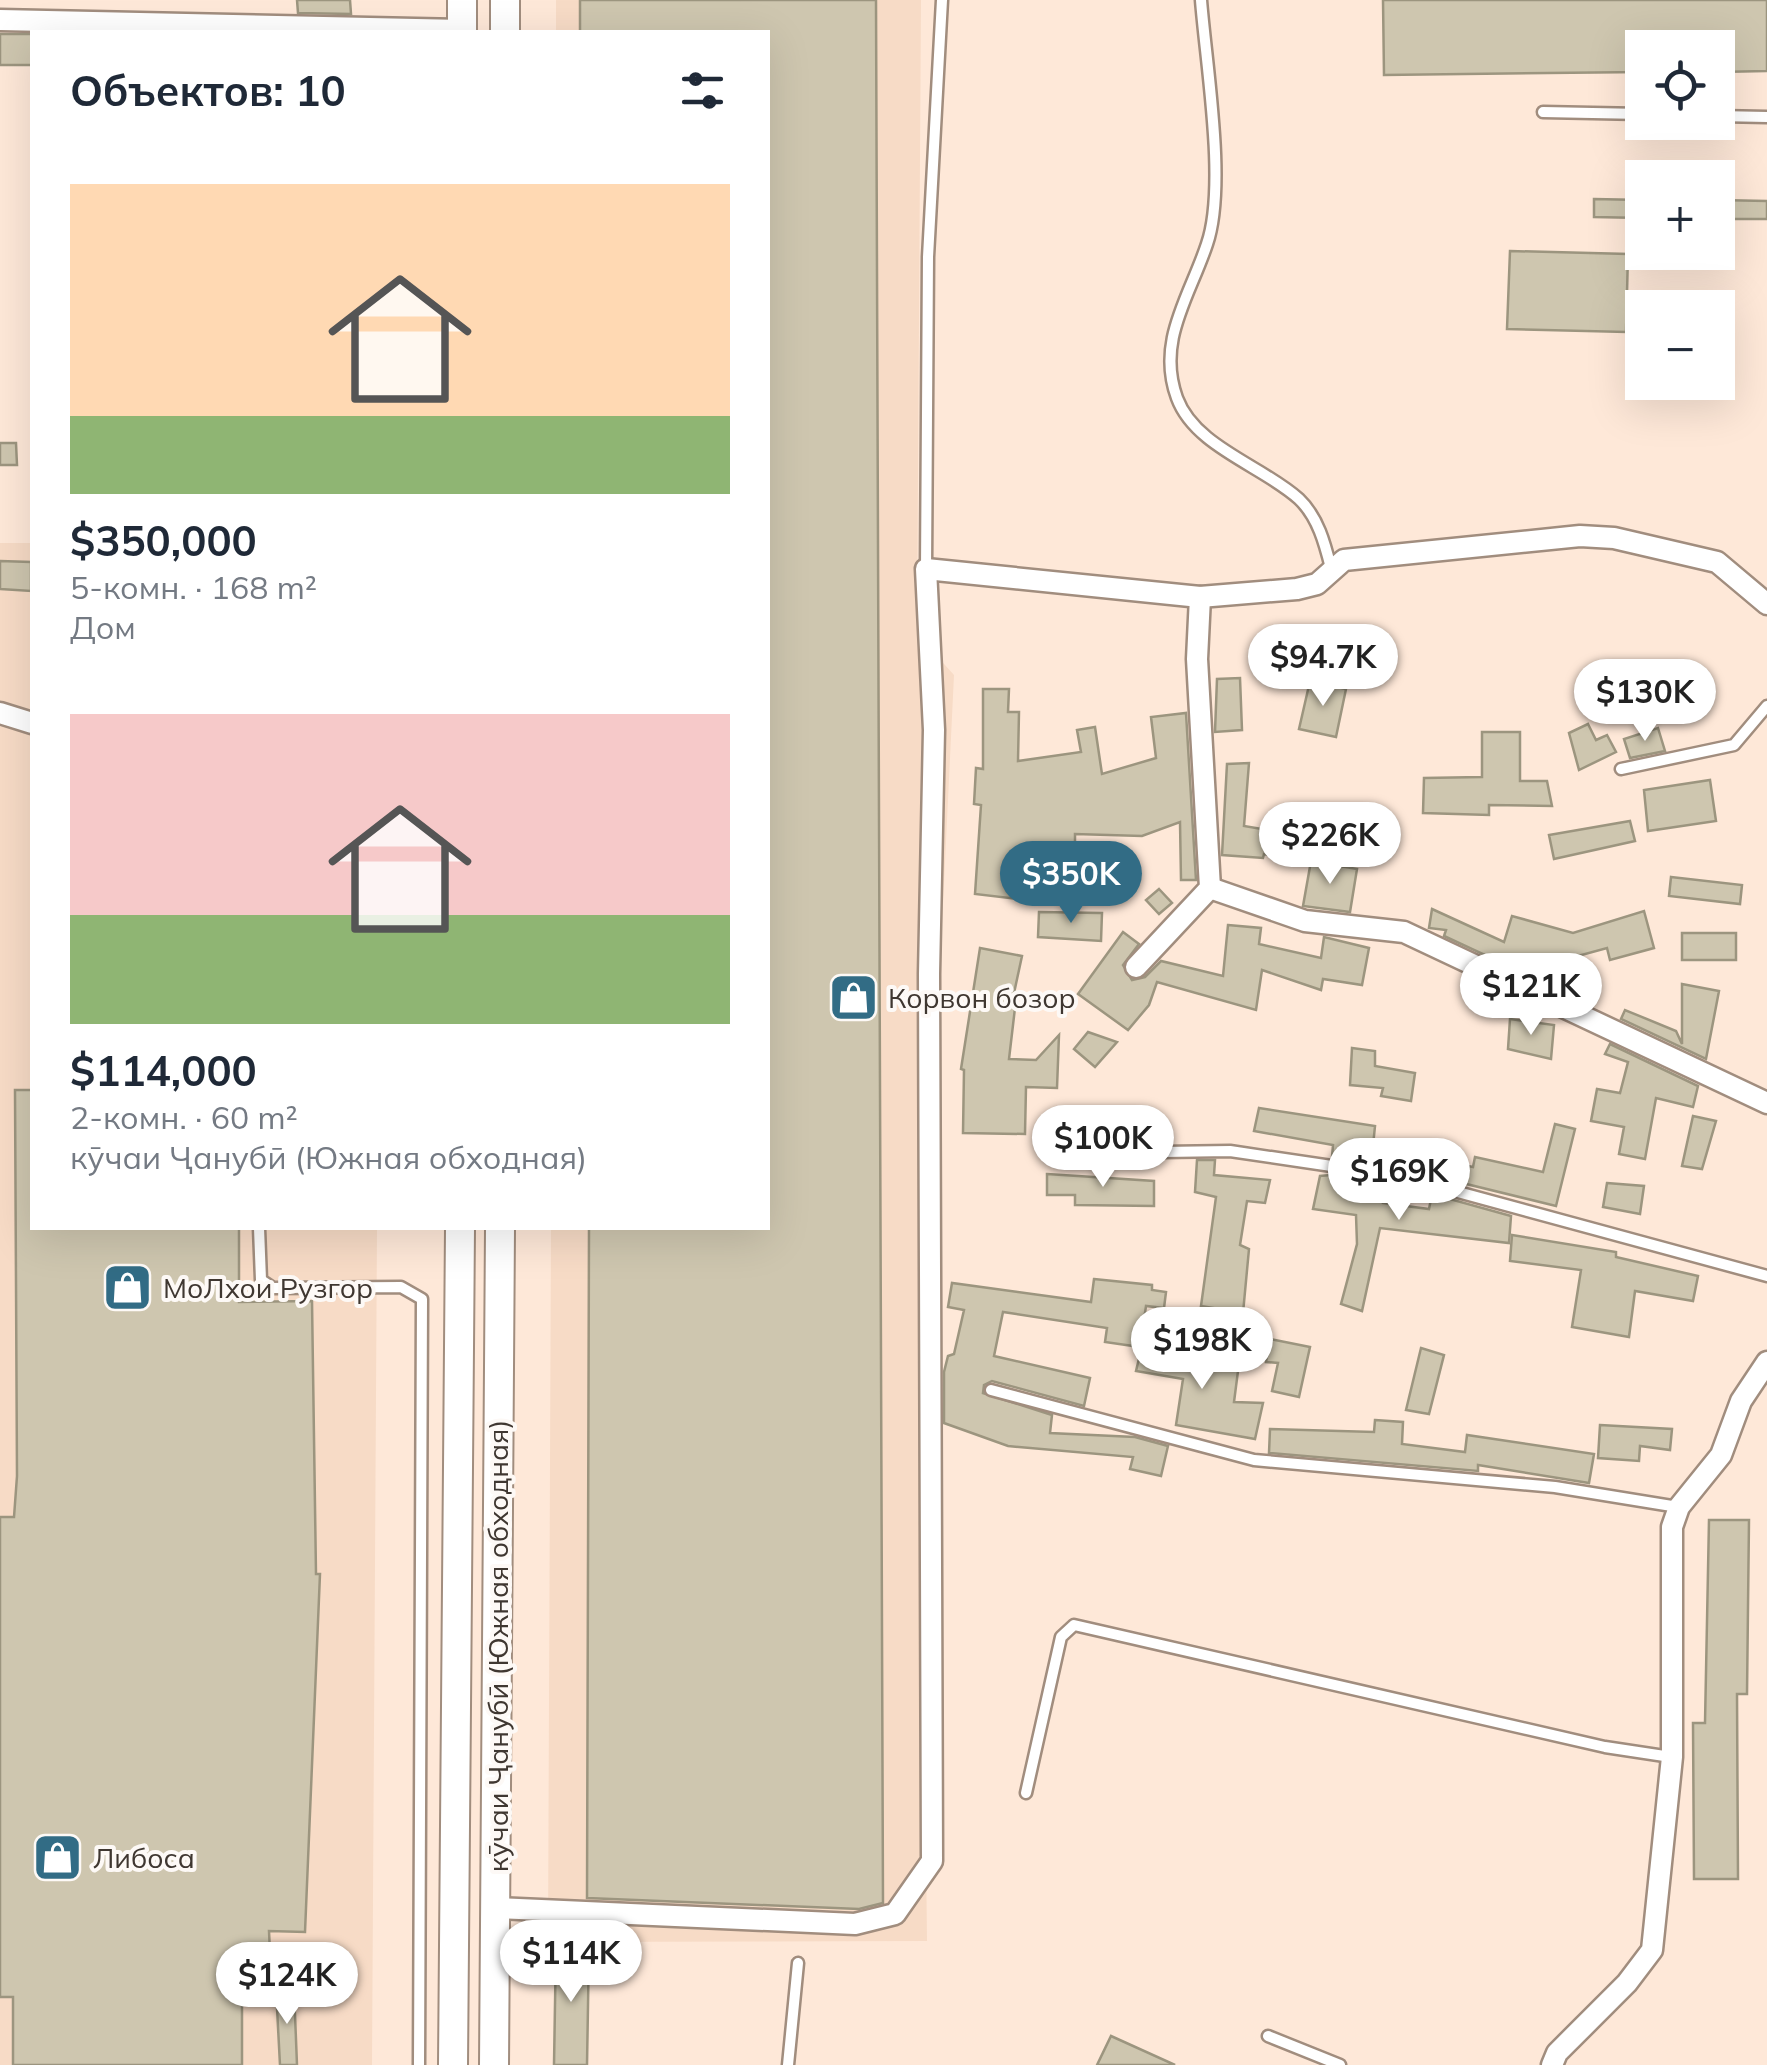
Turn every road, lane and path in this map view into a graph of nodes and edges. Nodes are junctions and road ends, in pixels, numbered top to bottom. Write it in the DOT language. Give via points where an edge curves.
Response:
graph roads {
  1 [pos="462,0"];
  2 [pos="506,0"];
  3 [pos="942,0"];
  4 [pos="1201,0"];
  5 [pos="0,20"];
  6 [pos="420,30"];
  7 [pos="462,30"];
  8 [pos="505,30"];
  9 [pos="1544,112"];
  10 [pos="1625,114"];
  11 [pos="1735,116"];
  12 [pos="1767,116"];
  13 [pos="1331,568"];
  14 [pos="926,569"];
  15 [pos="1200,597"];
  16 [pos="1767,604"];
  17 [pos="1767,706"];
  18 [pos="0,713"];
  19 [pos="30,723"];
  20 [pos="1621,769"];
  21 [pos="1210,888"];
  22 [pos="1136,966"];
  23 [pos="1767,1103"];
  24 [pos="1163,1152"];
  25 [pos="258,1230"];
  26 [pos="460,1230"];
  27 [pos="500,1230"];
  28 [pos="1767,1276"];
  29 [pos="1767,1362"];
  30 [pos="991,1390"];
  31 [pos="1680,1507"];
  32 [pos="1672,1757"];
  33 [pos="1026,1793"];
  34 [pos="497,1908"];
  35 [pos="798,1963"];
  36 [pos="1268,2036"];
  37 [pos="418,2065"];
  38 [pos="453,2065"];
  39 [pos="494,2065"];
  40 [pos="788,2065"];
  41 [pos="1340,2065"];
  42 [pos="1552,2065"];
  1 -- 7 [label="main road"];
  2 -- 8 [label="main road"];
  3 -- 14 [label="lane" via="928,256"];
  4 -- 13 [label="lane" via="1215,195 1208,242 1169,347 1177,398 1193,424 1302,501 1324,536"];
  5 -- 6 [label="street"];
  9 -- 10 [label="lane"];
  11 -- 12 [label="lane"];
  13 -- 15 [label="street" via="1317,584 1297,589"];
  13 -- 16 [label="street" via="1358,558 1614,538 1717,562"];
  14 -- 15 [label="street"];
  14 -- 34 [label="street" via="934,730 932,1860 895,1914 855,1924"];
  15 -- 21 [label="street" via="1196,659"];
  17 -- 20 [label="lane" via="1734,744"];
  18 -- 19 [label="street"];
  21 -- 22 [label="street"];
  21 -- 23 [label="street" via="1306,921 1404,932"];
  24 -- 28 [label="lane" via="1264,1154 1398,1176"];
  25 -- 37 [label="lane" via="262,1280 272,1288 401,1288 422,1300"];
  26 -- 38 [label="main road, кӯчаи Ҷанубӣ (Южная обходная)"];
  27 -- 34 [label="main road, кӯчаи Ҷанубӣ (Южная обходная)"];
  29 -- 31 [label="street" via="1741,1401 1721,1455"];
  30 -- 31 [label="lane" via="1254,1460 1554,1486"];
  31 -- 32 [label="street" via="1672,1526"];
  32 -- 33 [label="lane" via="1605,1748 1074,1625 1061,1637"];
  32 -- 42 [label="street" via="1652,1950"];
  34 -- 39 [label="main road, кӯчаи Ҷанубӣ (Южная обходная)"];
  35 -- 40 [label="lane"];
  36 -- 41 [label="lane"];
}
